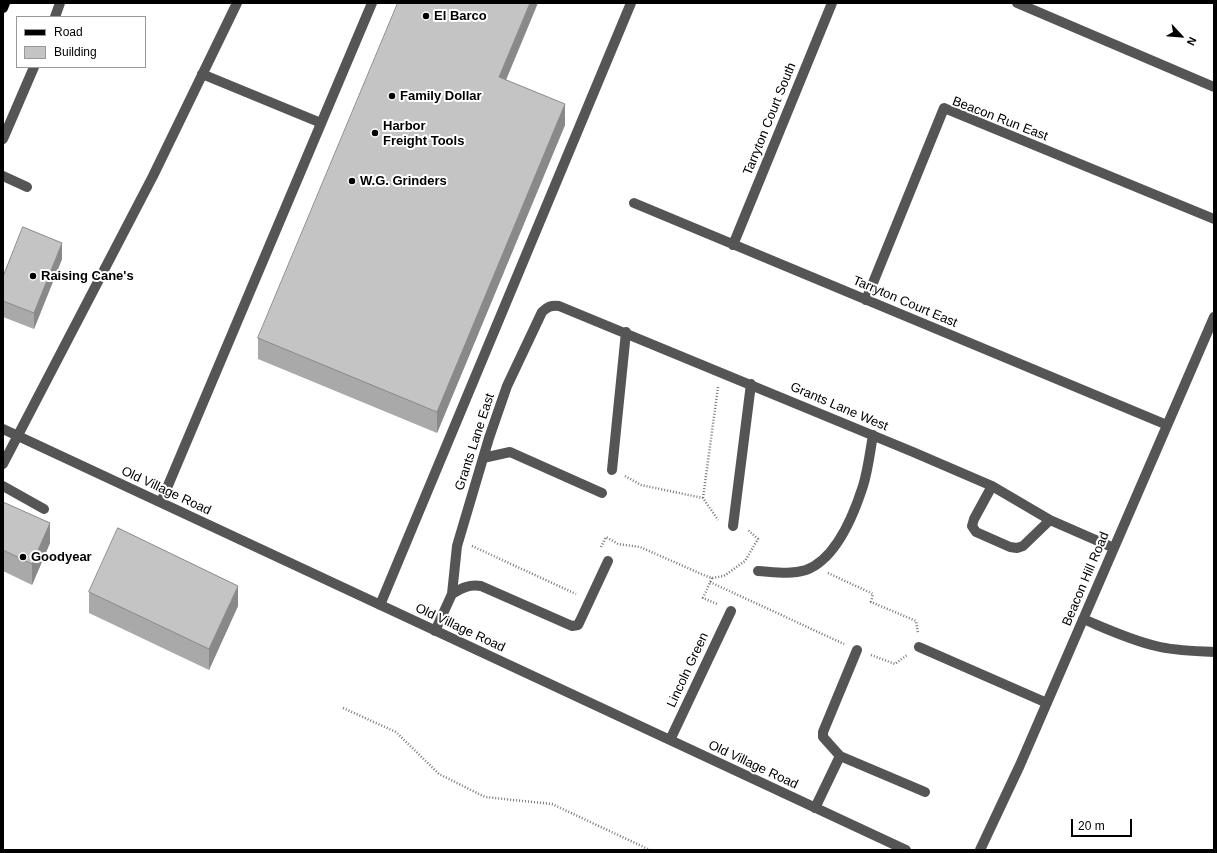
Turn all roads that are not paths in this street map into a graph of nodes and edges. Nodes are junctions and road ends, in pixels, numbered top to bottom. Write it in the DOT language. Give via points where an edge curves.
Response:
graph roads {
  1 [pos="5,3"];
  2 [pos="60,3"];
  3 [pos="237,3"];
  4 [pos="372,3"];
  5 [pos="631,3"];
  6 [pos="832,3"];
  7 [pos="1017,3"];
  8 [pos="3,8"];
  9 [pos="54,16"];
  10 [pos="34,68"];
  11 [pos="202,74"];
  12 [pos="1214,87"];
  13 [pos="321,123"];
  14 [pos="3,139"];
  15 [pos="3,176"];
  16 [pos="27,187"];
  17 [pos="634,203"];
  18 [pos="1214,218"];
  19 [pos="733,245"];
  20 [pos="866,300"];
  21 [pos="547,307"];
  22 [pos="1214,317"];
  23 [pos="626,332"];
  24 [pos="751,384"];
  25 [pos="1167,425"];
  26 [pos="3,429"];
  27 [pos="17,435"];
  28 [pos="873,435"];
  29 [pos="483,458"];
  30 [pos="3,464"];
  31 [pos="612,470"];
  32 [pos="3,486"];
  33 [pos="992,486"];
  34 [pos="602,493"];
  35 [pos="161,502"];
  36 [pos="44,509"];
  37 [pos="1050,520"];
  38 [pos="733,526"];
  39 [pos="1114,548"];
  40 [pos="608,561"];
  41 [pos="758,571"];
  42 [pos="452,594"];
  43 [pos="380,605"];
  44 [pos="731,611"];
  45 [pos="1083,619"];
  46 [pos="435,631"];
  47 [pos="919,647"];
  48 [pos="857,650"];
  49 [pos="1214,652"];
  50 [pos="1047,703"];
  51 [pos="670,740"];
  52 [pos="840,756"];
  53 [pos="925,792"];
  54 [pos="815,808"];
  55 [pos="906,850"];
  56 [pos="980,850"];
  1 -- 8 [label="main road"];
  2 -- 9 [label="street"];
  3 -- 11 [label="street"];
  4 -- 13 [label="street"];
  5 -- 43 [label="street"];
  6 -- 19 [label="street, Tarryton Court South"];
  7 -- 12 [label="street"];
  10 -- 14 [label="street"];
  11 -- 13 [label="street"];
  11 -- 27 [label="street" via="153,176"];
  13 -- 35 [label="street"];
  15 -- 16 [label="street"];
  17 -- 19 [label="street, Tarryton Court East"];
  18 -- 20 [label="street, Beacon Run East" via="944,108"];
  19 -- 20 [label="street, Tarryton Court East"];
  20 -- 25 [label="street, Tarryton Court East"];
  21 -- 23 [label="street, Grants Lane West" via="559,306"];
  21 -- 29 [label="street, Grants Lane East" via="542,312 508,386"];
  22 -- 25 [label="street, Beacon Hill Road"];
  23 -- 24 [label="street, Grants Lane West"];
  23 -- 31 [label="street"];
  24 -- 28 [label="street, Grants Lane West"];
  24 -- 38 [label="street"];
  25 -- 39 [label="street, Beacon Hill Road"];
  26 -- 27 [label="street, Old Village Road"];
  27 -- 30 [label="street"];
  27 -- 35 [label="street, Old Village Road"];
  28 -- 33 [label="street, Grants Lane West"];
  28 -- 41 [label="street" via="865,479 857,503 828,555 818,564 795,573"];
  29 -- 34 [label="street" via="510,452"];
  29 -- 42 [label="street, Grants Lane East" via="458,540"];
  32 -- 36 [label="street"];
  33 -- 37 [label="street, Grants Lane West"];
  33 -- 37 [label="street" via="974,519 972,526 976,532 1016,548 1023,546"];
  35 -- 43 [label="street, Old Village Road"];
  37 -- 39 [label="street, Grants Lane West"];
  39 -- 45 [label="street, Beacon Hill Road"];
  40 -- 42 [label="street" via="578,625 572,626 481,586 464,587"];
  42 -- 46 [label="street, Grants Lane East"];
  43 -- 46 [label="street, Old Village Road"];
  44 -- 51 [label="street, Lincoln Green"];
  45 -- 49 [label="street" via="1156,647"];
  45 -- 50 [label="street, Beacon Hill Road"];
  46 -- 51 [label="street, Old Village Road"];
  47 -- 50 [label="street"];
  48 -- 52 [label="street" via="823,732 823,737"];
  50 -- 56 [label="street, Beacon Hill Road"];
  51 -- 54 [label="street, Old Village Road"];
  52 -- 53 [label="street"];
  52 -- 54 [label="street"];
  54 -- 55 [label="street, Old Village Road"];
}
